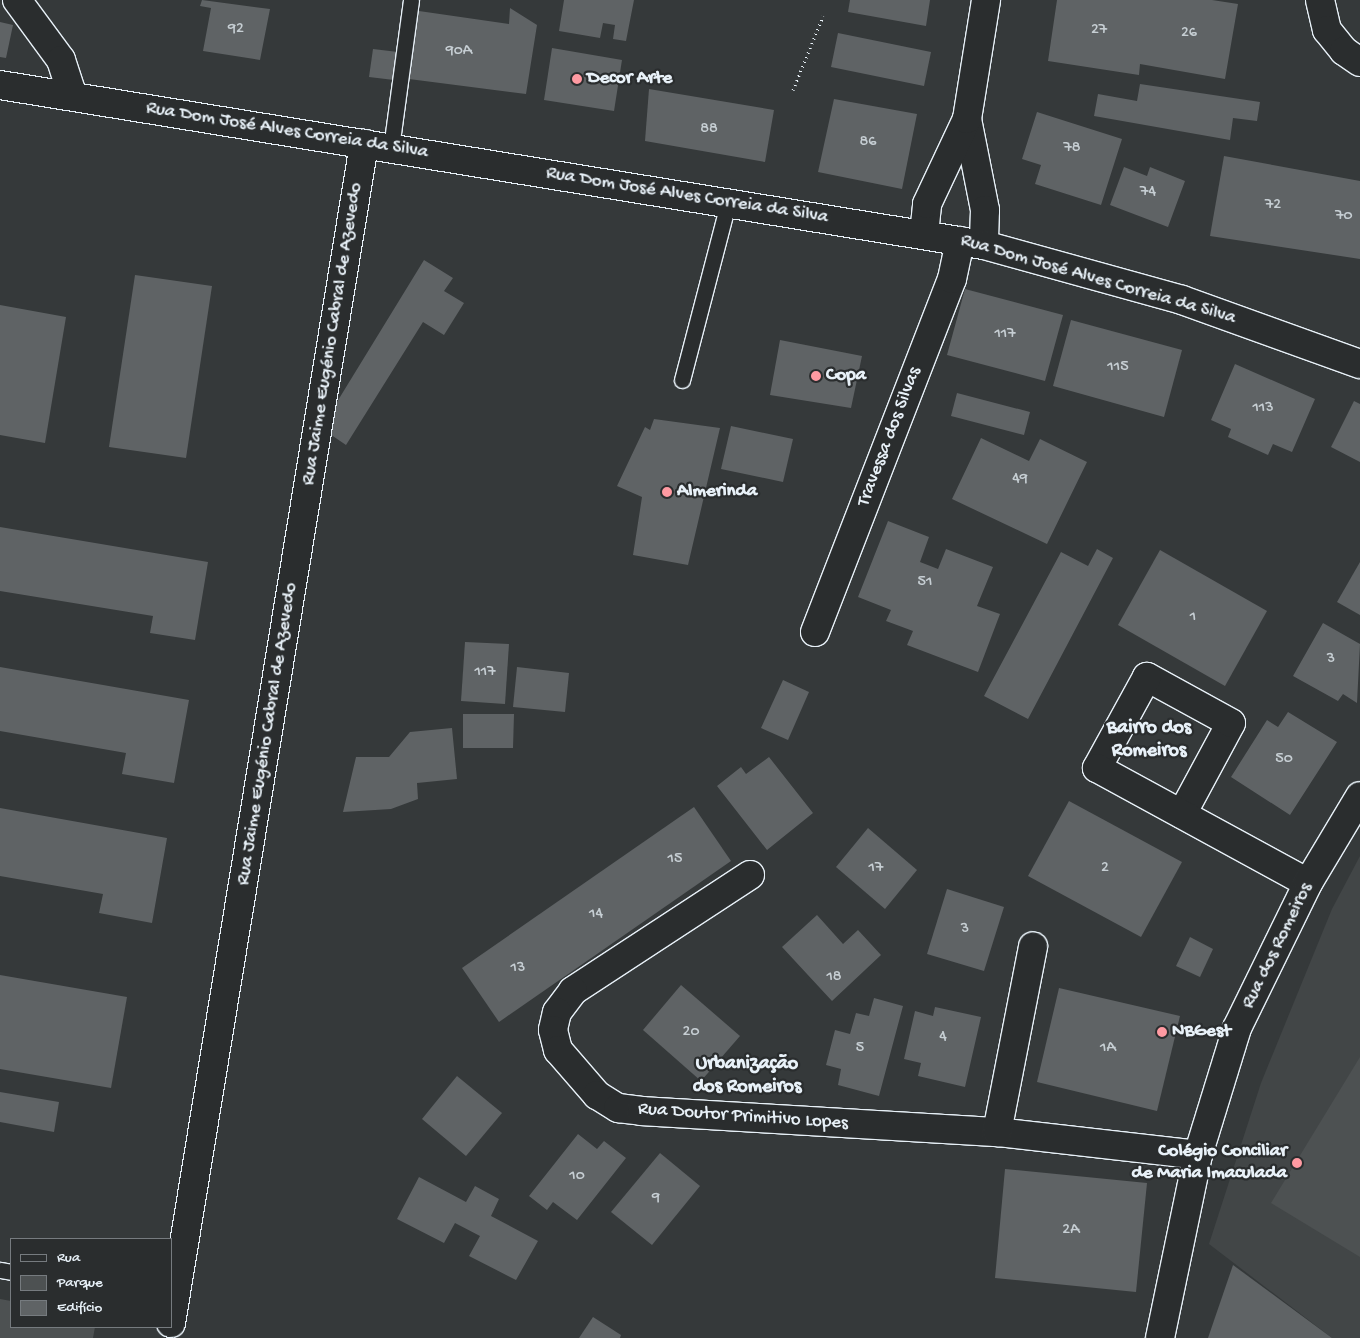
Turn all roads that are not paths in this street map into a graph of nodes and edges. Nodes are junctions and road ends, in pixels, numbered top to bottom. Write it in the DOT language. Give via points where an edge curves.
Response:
graph roads {
  1 [pos="18,0"];
  2 [pos="411,0"];
  3 [pos="986,0"];
  4 [pos="1320,0"];
  5 [pos="1360,62"];
  6 [pos="0,85"];
  7 [pos="73,96"];
  8 [pos="966,119"];
  9 [pos="364,144"];
  10 [pos="391,148"];
  11 [pos="728,202"];
  12 [pos="924,234"];
  13 [pos="972,243"];
  14 [pos="1360,364"];
  15 [pos="682,380"];
  16 [pos="815,632"];
  17 [pos="1360,796"];
  18 [pos="1182,814"];
  19 [pos="750,875"];
  20 [pos="1308,883"];
  21 [pos="1033,946"];
  22 [pos="997,1132"];
  23 [pos="1198,1154"];
  24 [pos="172,1319"];
  25 [pos="1160,1338"];
  1 -- 7 [label="street" via="61,60"];
  2 -- 10 [label="lane"];
  3 -- 8 [label="street"];
  4 -- 5 [label="street" via="1327,30 1344,51"];
  6 -- 7 [label="street, Rua Dom José Alves Correia da Silva"];
  7 -- 9 [label="street, Rua Dom José Alves Correia da Silva"];
  8 -- 12 [label="street" via="928,204"];
  8 -- 13 [label="street, Travessa dos Silvas" via="985,210"];
  9 -- 10 [label="street, Rua Dom José Alves Correia da Silva"];
  9 -- 24 [label="street, Rua Jaime Eugénio Cabral de Azevedo"];
  10 -- 11 [label="street, Rua Dom José Alves Correia da Silva"];
  11 -- 12 [label="street, Rua Dom José Alves Correia da Silva"];
  11 -- 15 [label="lane"];
  12 -- 13 [label="street, Rua Dom José Alves Correia da Silva"];
  13 -- 14 [label="street, Rua Dom José Alves Correia da Silva" via="1182,300"];
  13 -- 16 [label="street, Travessa dos Silvas" via="952,279"];
  17 -- 20 [label="street, Rua dos Romeiros"];
  18 -- 18 [label="street" via="1097,768 1147,677 1232,723"];
  18 -- 20 [label="street"];
  19 -- 22 [label="street, Rua Doutor Primitivo Lopes" via="573,991 557,1012 553,1030 558,1050 597,1095 618,1108 642,1111"];
  20 -- 23 [label="street, Rua dos Romeiros" via="1237,1028"];
  21 -- 22 [label="street"];
  22 -- 23 [label="street, Rua Doutor Primitivo Lopes"];
  23 -- 25 [label="street, Rua dos Romeiros"];
}
